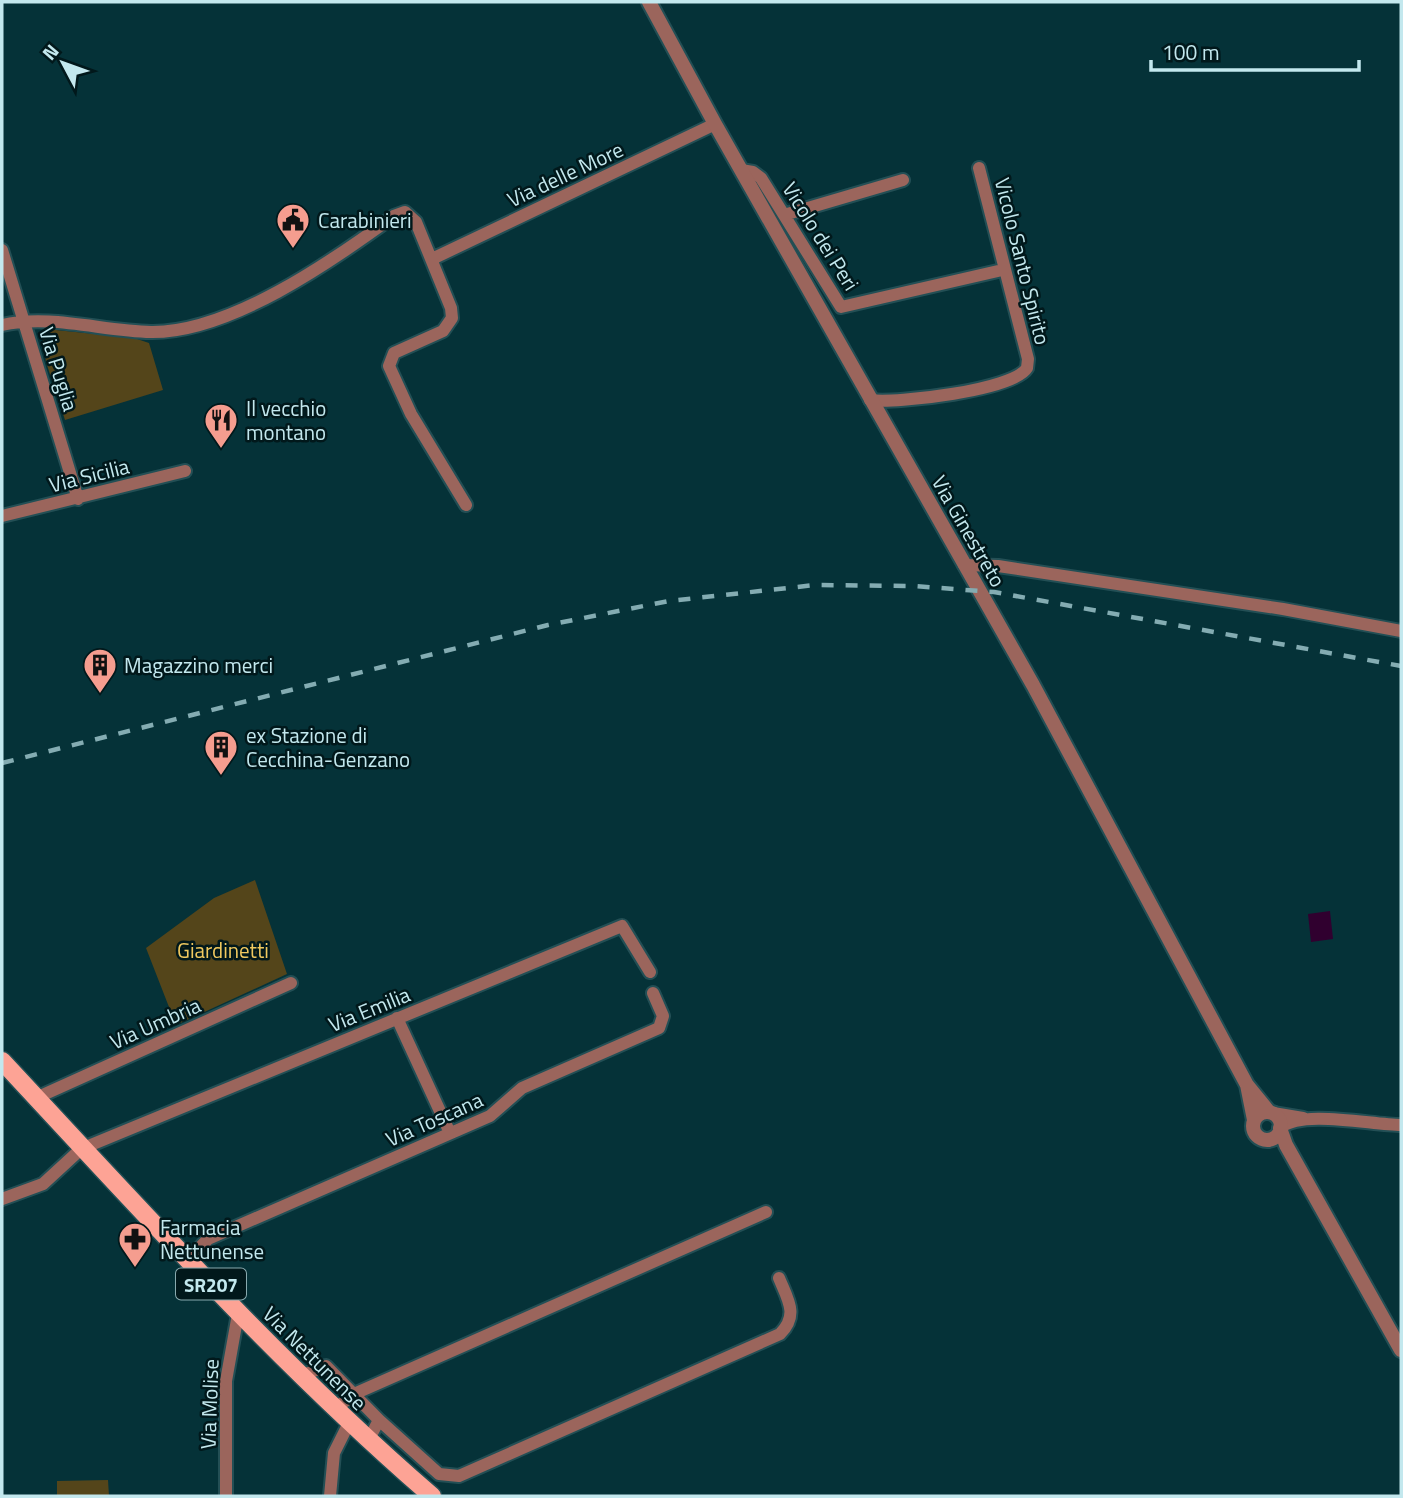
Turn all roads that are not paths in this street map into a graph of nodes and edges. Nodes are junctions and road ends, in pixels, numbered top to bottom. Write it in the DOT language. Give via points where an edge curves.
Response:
graph roads {
  1 [pos="649,2"];
  2 [pos="715,124"];
  3 [pos="979,168"];
  4 [pos="741,170"];
  5 [pos="904,180"];
  6 [pos="784,215"];
  7 [pos="2,250"];
  8 [pos="432,259"];
  9 [pos="998,271"];
  10 [pos="24,320"];
  11 [pos="2,325"];
  12 [pos="870,400"];
  13 [pos="185,471"];
  14 [pos="78,499"];
  15 [pos="467,505"];
  16 [pos="2,516"];
  17 [pos="964,565"];
  18 [pos="1401,631"];
  19 [pos="650,972"];
  20 [pos="291,983"];
  21 [pos="653,993"];
  22 [pos="397,1018"];
  23 [pos="2,1061"];
  24 [pos="1247,1085"];
  25 [pos="36,1098"];
  26 [pos="1271,1113"];
  27 [pos="1311,1119"];
  28 [pos="1254,1120"];
  29 [pos="1401,1125"];
  30 [pos="1280,1128"];
  31 [pos="450,1133"];
  32 [pos="1268,1140"];
  33 [pos="81,1149"];
  34 [pos="1290,1151"];
  35 [pos="2,1199"];
  36 [pos="766,1212"];
  37 [pos="189,1259"];
  38 [pos="779,1278"];
  39 [pos="238,1314"];
  40 [pos="1401,1350"];
  41 [pos="301,1376"];
  42 [pos="354,1394"];
  43 [pos="335,1409"];
  44 [pos="379,1420"];
  45 [pos="349,1423"];
  46 [pos="368,1441"];
  47 [pos="226,1496"];
  48 [pos="330,1496"];
  49 [pos="432,1496"];
  1 -- 2 [label="street, Via Ginestreto"];
  2 -- 4 [label="street, Via Ginestreto"];
  2 -- 8 [label="street, Via delle More"];
  3 -- 12 [label="street, Vicolo Santo Spirito" via="1027,368 1014,379 946,394 898,402"];
  4 -- 6 [label="street, Vicolo dei Peri" via="759,175"];
  4 -- 12 [label="street, Via Ginestreto"];
  5 -- 6 [label="street"];
  6 -- 9 [label="street, Vicolo dei Peri" via="841,307"];
  7 -- 10 [label="street, Via Puglia"];
  8 -- 10 [label="street" via="414,219 401,213 336,257 205,325 167,331"];
  8 -- 15 [label="street" via="452,311 451,322 443,331 394,353 389,364 411,414"];
  10 -- 11 [label="street"];
  10 -- 14 [label="street, Via Puglia"];
  12 -- 17 [label="street, Via Ginestreto"];
  13 -- 14 [label="street, Via Sicilia"];
  14 -- 16 [label="street, Via Sicilia"];
  17 -- 18 [label="street" via="998,566 1283,609"];
  17 -- 24 [label="street, Via Ginestreto" via="1147,893"];
  19 -- 22 [label="street, Via Emilia" via="622,926"];
  20 -- 25 [label="street, Via Umbria"];
  21 -- 31 [label="street, Via Toscana" via="663,1016 659,1028 522,1088 495,1114"];
  22 -- 31 [label="street"];
  22 -- 33 [label="street, Via Emilia"];
  23 -- 25 [label="main road, Via Nettunense / SR207"];
  24 -- 26 [label="street, Via Ginestreto"];
  24 -- 28 [label="street, Via Ginestreto"];
  25 -- 33 [label="main road, Via Nettunense / SR207"];
  26 -- 27 [label="street"];
  26 -- 28 [label="street"];
  26 -- 30 [label="street"];
  27 -- 29 [label="street"];
  27 -- 30 [label="street"];
  28 -- 32 [label="street" via="1255,1134"];
  30 -- 32 [label="street"];
  30 -- 34 [label="street"];
  31 -- 37 [label="street, Via Toscana" via="208,1239"];
  32 -- 34 [label="street"];
  33 -- 35 [label="street" via="43,1184"];
  33 -- 37 [label="main road, Via Nettunense / SR207"];
  34 -- 40 [label="street"];
  36 -- 42 [label="street"];
  37 -- 39 [label="main road, Via Nettunense / SR207"];
  38 -- 44 [label="street" via="792,1310 790,1323 780,1334 459,1476 439,1474"];
  39 -- 41 [label="main road, Via Nettunense / SR207"];
  39 -- 47 [label="street, Via Molise" via="226,1381"];
  41 -- 42 [label="street" via="327,1366"];
  41 -- 43 [label="main road, Via Nettunense / SR207"];
  42 -- 43 [label="street"];
  42 -- 44 [label="street"];
  43 -- 45 [label="main road, Via Nettunense / SR207"];
  44 -- 46 [label="street"];
  45 -- 46 [label="main road, Via Nettunense / SR207"];
  45 -- 48 [label="street" via="334,1453"];
  46 -- 49 [label="main road, Via Nettunense / SR207"];
}
